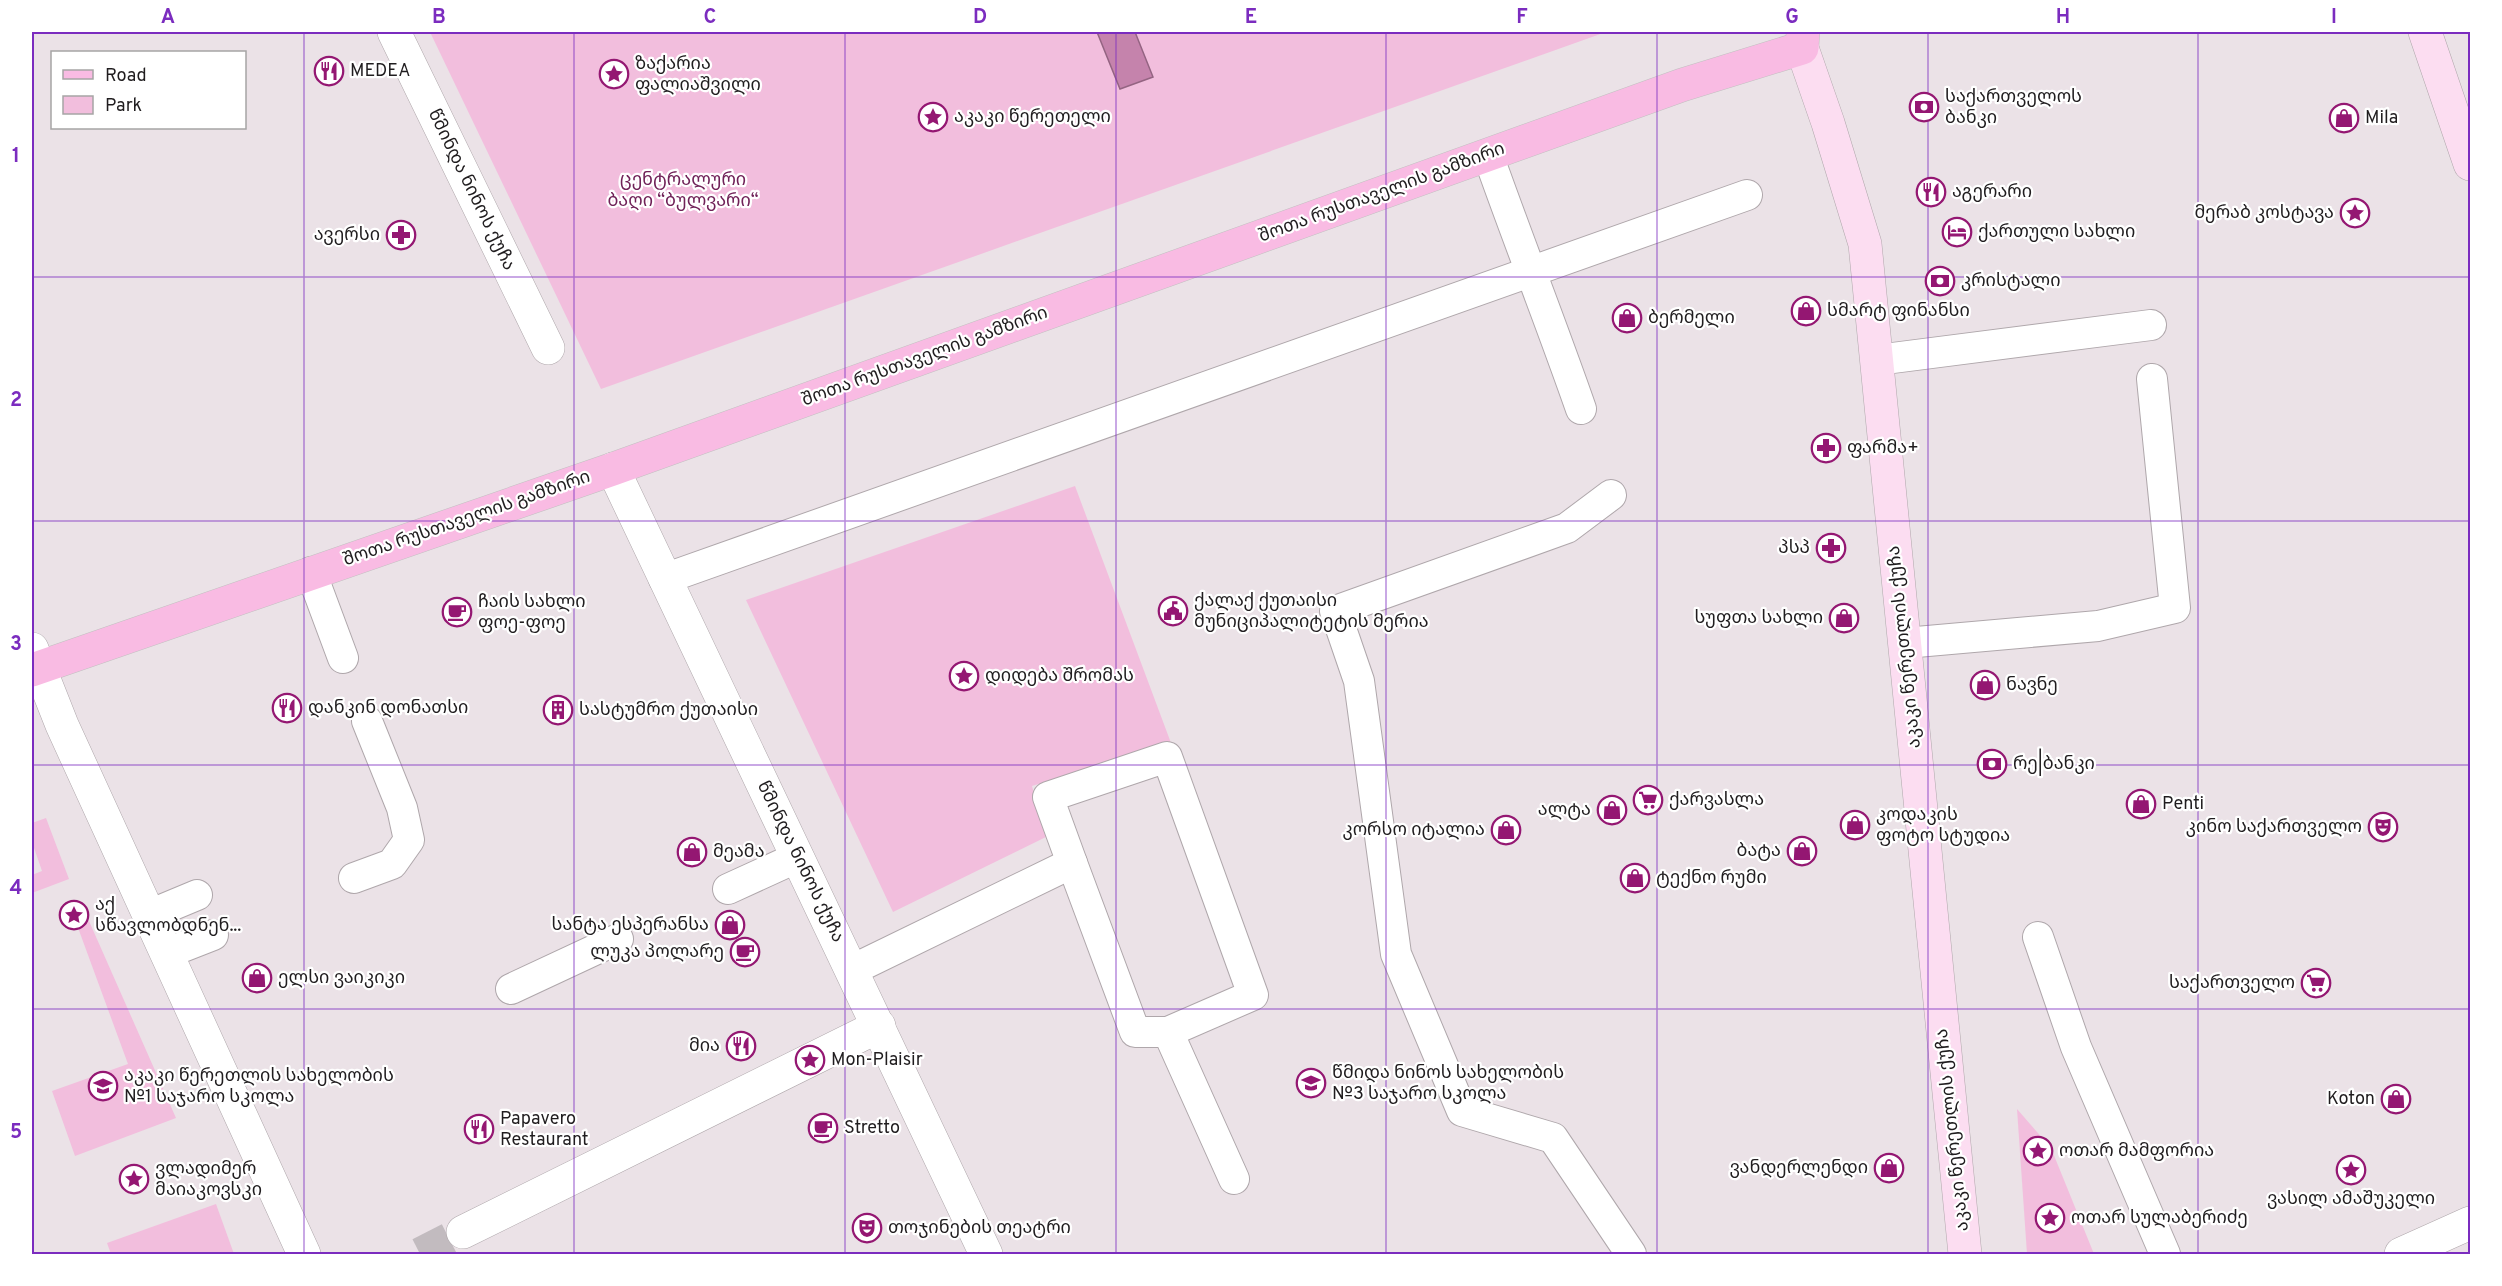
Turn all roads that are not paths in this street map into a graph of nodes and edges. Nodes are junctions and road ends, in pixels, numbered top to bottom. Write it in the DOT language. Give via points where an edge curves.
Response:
graph roads {
  1 [pos="394,32"];
  2 [pos="2425,32"];
  3 [pos="1803,40"];
  4 [pos="1488,155"];
  5 [pos="2470,164"];
  6 [pos="1747,195"];
  7 [pos="1530,271"];
  8 [pos="2151,325"];
  9 [pos="548,348"];
  10 [pos="1877,360"];
  11 [pos="2152,379"];
  12 [pos="1581,408"];
  13 [pos="613,469"];
  14 [pos="1611,495"];
  15 [pos="311,572"];
  16 [pos="664,579"];
  17 [pos="1905,643"];
  18 [pos="343,658"];
  19 [pos="35,662"];
  20 [pos="367,721"];
  21 [pos="798,857"];
  22 [pos="1072,863"];
  23 [pos="354,878"];
  24 [pos="728,889"];
  25 [pos="197,895"];
  26 [pos="149,915"];
  27 [pos="213,935"];
  28 [pos="2038,937"];
  29 [pos="618,939"];
  30 [pos="167,953"];
  31 [pos="852,970"];
  32 [pos="511,989"];
  33 [pos="879,1026"];
  34 [pos="1168,1032"];
  35 [pos="1234,1179"];
  36 [pos="2470,1223"];
  37 [pos="463,1233"];
  38 [pos="304,1254"];
  39 [pos="986,1254"];
  40 [pos="1631,1254"];
  41 [pos="1965,1254"];
  42 [pos="2165,1254"];
  43 [pos="2401,1254"];
  1 -- 9 [label="street, წმინდა ნინოს ქუჩა"];
  2 -- 5 [label="main road"];
  3 -- 4 [label="main road, შოთა რუსთაველის გამზირი"];
  3 -- 10 [label="main road, აკაკი წერეთლის ქუჩა" via="1865,244"];
  4 -- 7 [label="lane"];
  4 -- 13 [label="main road, შოთა რუსთაველის გამზირი"];
  6 -- 7 [label="lane"];
  7 -- 12 [label="lane"];
  7 -- 16 [label="lane"];
  8 -- 10 [label="lane"];
  10 -- 17 [label="main road, აკაკი წერეთლის ქუჩა"];
  11 -- 17 [label="lane" via="2175,608 2098,626"];
  13 -- 15 [label="main road, შოთა რუსთაველის გამზირი"];
  13 -- 16 [label="street, წმინდა ნინოს ქუჩა"];
  14 -- 40 [label="lane" via="1567,528 1335,610 1359,681 1396,954 1462,1111 1553,1138"];
  15 -- 18 [label="lane"];
  15 -- 19 [label="main road, შოთა რუსთაველის გამზირი"];
  16 -- 21 [label="street, წმინდა ნინოს ქუჩა"];
  17 -- 41 [label="main road, აკაკი წერეთლის ქუჩა"];
  19 -- 26 [label="street"];
  20 -- 23 [label="lane" via="402,808 409,840 392,864"];
  21 -- 24 [label="lane"];
  21 -- 31 [label="street, წმინდა ნინოს ქუჩა"];
  22 -- 31 [label="lane"];
  22 -- 34 [label="lane" via="1135,1032"];
  22 -- 34 [label="lane" via="1048,797 1167,757 1253,995"];
  25 -- 26 [label="lane"];
  26 -- 30 [label="street"];
  27 -- 30 [label="lane"];
  28 -- 42 [label="lane" via="2076,1047"];
  29 -- 32 [label="lane"];
  30 -- 38 [label="street"];
  31 -- 33 [label="street, წმინდა ნინოს ქუჩა"];
  33 -- 37 [label="street"];
  33 -- 39 [label="street, წმინდა ნინოს ქუჩა"];
  34 -- 35 [label="lane"];
  36 -- 43 [label="street"];
}
